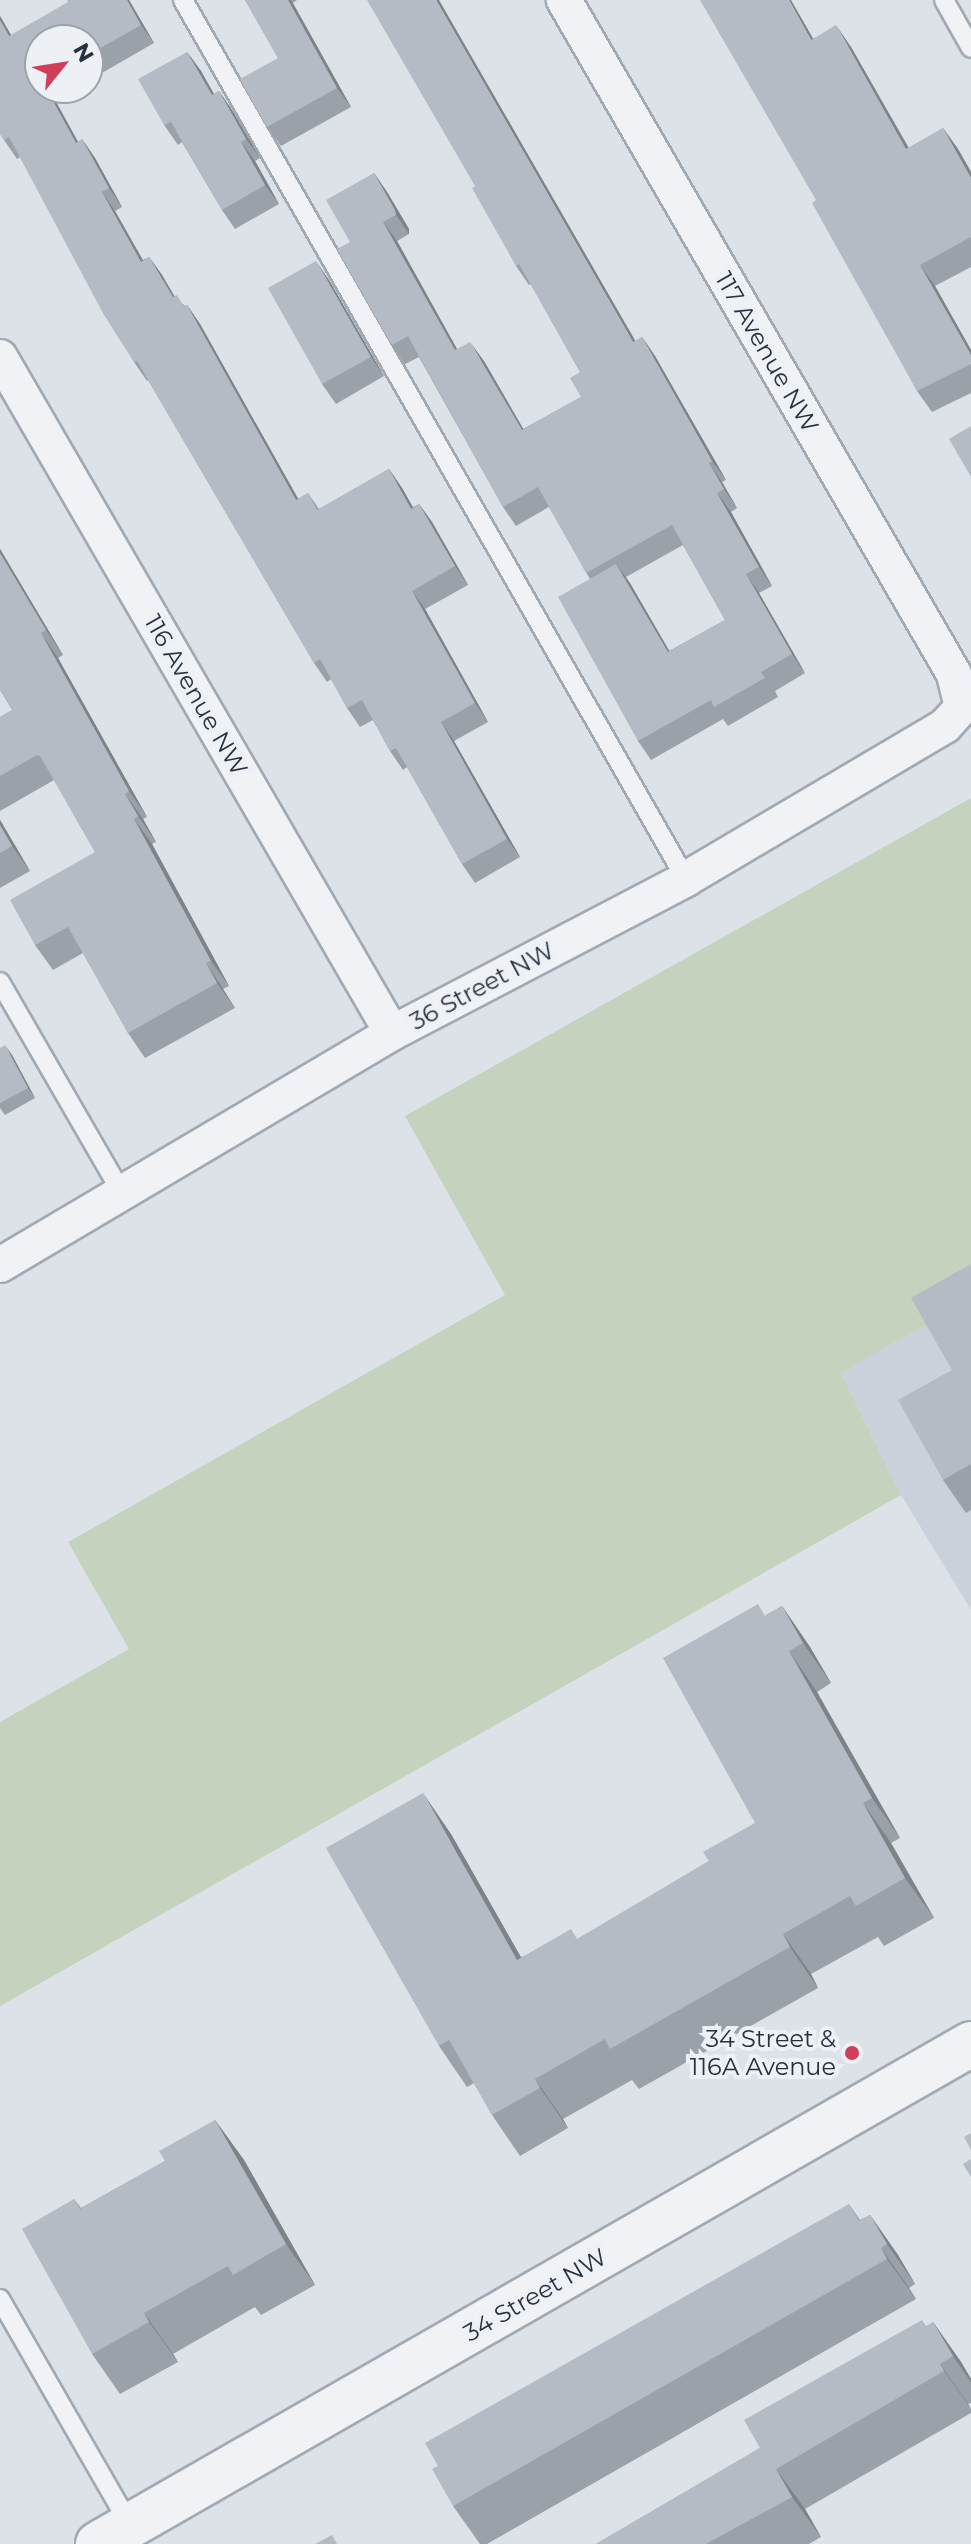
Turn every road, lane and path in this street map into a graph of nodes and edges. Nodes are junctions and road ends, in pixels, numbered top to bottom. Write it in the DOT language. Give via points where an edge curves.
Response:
graph roads {
  1 [pos="183,0"];
  2 [pos="564,0"];
  3 [pos="944,0"];
  4 [pos="971,48"];
  5 [pos="0,357"];
  6 [pos="962,669"];
  7 [pos="962,707"];
  8 [pos="686,879"];
  9 [pos="0,982"];
  10 [pos="392,1033"];
  11 [pos="123,1195"];
  12 [pos="0,1265"];
  13 [pos="971,2044"];
  14 [pos="0,2299"];
  15 [pos="114,2535"];
  1 -- 8 [label="lane"];
  2 -- 6 [label="street, 117 Avenue NW"];
  3 -- 4 [label="lane"];
  5 -- 10 [label="street, 116 Avenue NW"];
  6 -- 7 [label="street, 117 Avenue NW"];
  7 -- 8 [label="street, 36 Street NW" via="945,726"];
  8 -- 10 [label="street, 36 Street NW"];
  9 -- 11 [label="lane"];
  10 -- 11 [label="street, 36 Street NW"];
  11 -- 12 [label="street, 36 Street NW"];
  13 -- 15 [label="street, 34 Street NW"];
  14 -- 15 [label="lane"];
}
